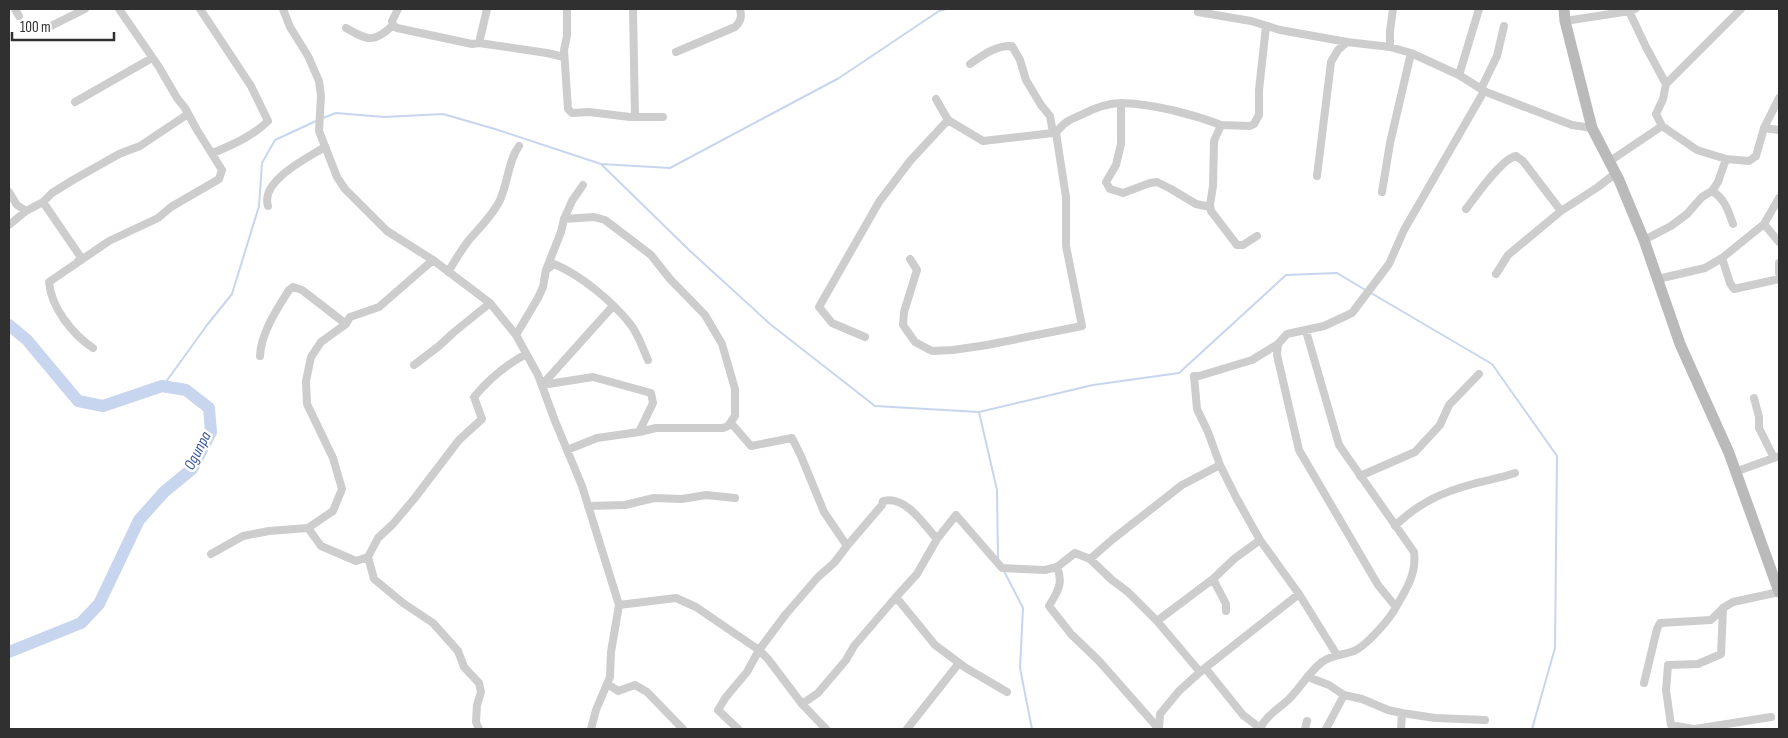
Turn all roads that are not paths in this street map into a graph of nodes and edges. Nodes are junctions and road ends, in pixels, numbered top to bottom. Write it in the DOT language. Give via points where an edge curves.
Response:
graph roads {
  1 [pos="85,9"];
  2 [pos="119,9"];
  3 [pos="200,9"];
  4 [pos="283,9"];
  5 [pos="398,9"];
  6 [pos="488,9"];
  7 [pos="567,9"];
  8 [pos="633,9"];
  9 [pos="740,9"];
  10 [pos="1393,9"];
  11 [pos="1479,9"];
  12 [pos="1564,9"];
  13 [pos="1741,9"];
  14 [pos="1631,10"];
  15 [pos="1198,12"];
  16 [pos="1565,21"];
  17 [pos="393,25"];
  18 [pos="1266,26"];
  19 [pos="1504,26"];
  20 [pos="47,28"];
  21 [pos="346,28"];
  22 [pos="479,42"];
  23 [pos="1347,42"];
  24 [pos="1390,47"];
  25 [pos="676,52"];
  26 [pos="1410,53"];
  27 [pos="564,57"];
  28 [pos="152,58"];
  29 [pos="970,64"];
  30 [pos="1460,75"];
  31 [pos="1666,84"];
  32 [pos="1484,90"];
  33 [pos="1779,98"];
  34 [pos="936,99"];
  35 [pos="75,102"];
  36 [pos="1121,103"];
  37 [pos="188,114"];
  38 [pos="635,117"];
  39 [pos="663,117"];
  40 [pos="948,120"];
  41 [pos="1221,125"];
  42 [pos="1662,126"];
  43 [pos="1592,128"];
  44 [pos="1764,128"];
  45 [pos="1779,130"];
  46 [pos="1054,133"];
  47 [pos="519,146"];
  48 [pos="325,147"];
  49 [pos="213,154"];
  50 [pos="1726,159"];
  51 [pos="1610,161"];
  52 [pos="1616,173"];
  53 [pos="1317,176"];
  54 [pos="583,185"];
  55 [pos="1712,191"];
  56 [pos="9,192"];
  57 [pos="1382,192"];
  58 [pos="1779,198"];
  59 [pos="43,202"];
  60 [pos="268,206"];
  61 [pos="1210,207"];
  62 [pos="1466,209"];
  63 [pos="26,210"];
  64 [pos="1561,211"];
  65 [pos="564,219"];
  66 [pos="1733,224"];
  67 [pos="1764,224"];
  68 [pos="9,225"];
  69 [pos="1257,236"];
  70 [pos="1644,240"];
  71 [pos="1779,242"];
  72 [pos="1722,258"];
  73 [pos="910,259"];
  74 [pos="433,260"];
  75 [pos="1779,262"];
  76 [pos="546,270"];
  77 [pos="448,272"];
  78 [pos="1779,273"];
  79 [pos="1496,274"];
  80 [pos="1658,279"];
  81 [pos="1779,279"];
  82 [pos="49,282"];
  83 [pos="490,303"];
  84 [pos="613,306"];
  85 [pos="346,324"];
  86 [pos="1306,331"];
  87 [pos="516,335"];
  88 [pos="865,337"];
  89 [pos="1278,344"];
  90 [pos="93,348"];
  91 [pos="526,354"];
  92 [pos="260,356"];
  93 [pos="648,360"];
  94 [pos="414,365"];
  95 [pos="1479,374"];
  96 [pos="542,385"];
  97 [pos="1754,398"];
  98 [pos="732,423"];
  99 [pos="639,432"];
  100 [pos="567,450"];
  101 [pos="1777,457"];
  102 [pos="1220,465"];
  103 [pos="1736,472"];
  104 [pos="1515,473"];
  105 [pos="1360,476"];
  106 [pos="735,498"];
  107 [pos="588,506"];
  108 [pos="1395,526"];
  109 [pos="308,528"];
  110 [pos="938,539"];
  111 [pos="1260,540"];
  112 [pos="847,546"];
  113 [pos="211,554"];
  114 [pos="368,557"];
  115 [pos="1090,559"];
  116 [pos="1057,567"];
  117 [pos="1213,579"];
  118 [pos="1779,592"];
  119 [pos="1299,594"];
  120 [pos="896,598"];
  121 [pos="619,605"];
  122 [pos="1396,607"];
  123 [pos="1723,608"];
  124 [pos="1226,611"];
  125 [pos="1157,621"];
  126 [pos="759,650"];
  127 [pos="1337,655"];
  128 [pos="959,663"];
  129 [pos="1203,671"];
  130 [pos="1308,677"];
  131 [pos="1644,683"];
  132 [pos="608,684"];
  133 [pos="1007,692"];
  134 [pos="1344,695"];
  135 [pos="802,704"];
  136 [pos="1402,713"];
  137 [pos="1771,717"];
  138 [pos="1485,720"];
  139 [pos="479,729"];
  140 [pos="591,729"];
  141 [pos="683,729"];
  142 [pos="738,729"];
  143 [pos="826,729"];
  144 [pos="907,729"];
  145 [pos="1158,729"];
  146 [pos="1260,729"];
  147 [pos="1326,729"];
  148 [pos="1401,729"];
  149 [pos="1694,729"];
  1 -- 20 [label="street"];
  2 -- 28 [label="street"];
  3 -- 49 [label="street" via="250,86 268,121"];
  4 -- 48 [label="street" via="319,82 319,131"];
  5 -- 17 [label="street"];
  6 -- 22 [label="street"];
  7 -- 27 [label="street"];
  8 -- 38 [label="street"];
  9 -- 25 [label="street" via="742,15 735,27"];
  10 -- 24 [label="street"];
  11 -- 30 [label="street"];
  12 -- 16 [label="street"];
  13 -- 31 [label="street"];
  14 -- 16 [label="street"];
  14 -- 31 [label="street" via="1646,48"];
  15 -- 18 [label="street" via="1240,18"];
  16 -- 43 [label="street"];
  17 -- 21 [label="street" via="382,36 373,38 363,38"];
  17 -- 22 [label="street" via="472,44"];
  18 -- 23 [label="street"];
  18 -- 41 [label="street" via="1259,115 1250,126"];
  19 -- 32 [label="street"];
  22 -- 27 [label="street"];
  23 -- 24 [label="street"];
  23 -- 53 [label="street" via="1331,62"];
  24 -- 26 [label="street"];
  26 -- 30 [label="street"];
  26 -- 57 [label="street"];
  27 -- 38 [label="street" via="570,112"];
  28 -- 35 [label="street"];
  28 -- 37 [label="street"];
  29 -- 46 [label="street" via="1003,45 1012,46 1026,80 1050,116"];
  30 -- 32 [label="street"];
  31 -- 42 [label="street" via="1656,114"];
  32 -- 43 [label="street" via="1572,125"];
  32 -- 86 [label="street" via="1419,202 1389,264 1352,313"];
  33 -- 44 [label="street"];
  34 -- 40 [label="street"];
  36 -- 41 [label="street" via="1173,110"];
  36 -- 46 [label="street" via="1096,108 1064,123"];
  36 -- 61 [label="street" via="1121,144 1116,164 1106,182 1110,189 1122,193 1156,182 1196,204"];
  37 -- 49 [label="street"];
  37 -- 59 [label="street" via="140,146 73,180"];
  38 -- 39 [label="street"];
  40 -- 46 [label="street" via="983,141"];
  40 -- 88 [label="street" via="910,161 879,202 819,307 832,323"];
  41 -- 61 [label="street" via="1214,141"];
  42 -- 50 [label="street" via="1697,150"];
  42 -- 51 [label="street"];
  43 -- 51 [label="street"];
  44 -- 45 [label="street"];
  44 -- 50 [label="street" via="1756,156 1749,161"];
  46 -- 73 [label="street" via="1066,197 1066,246 1082,326 987,345 932,351 915,342 903,325 917,270"];
  47 -- 77 [label="street" via="513,154 500,201"];
  48 -- 60 [label="street" via="273,184 266,200"];
  48 -- 74 [label="street" via="337,177 361,207 387,231"];
  49 -- 82 [label="street" via="222,170 219,179 158,218 108,241"];
  50 -- 55 [label="street"];
  51 -- 52 [label="street"];
  52 -- 64 [label="street"];
  52 -- 70 [label="street"];
  54 -- 65 [label="street"];
  55 -- 66 [label="street" via="1725,202"];
  55 -- 70 [label="street" via="1671,226"];
  56 -- 63 [label="street" via="17,205"];
  58 -- 67 [label="street"];
  59 -- 63 [label="street"];
  59 -- 82 [label="street" via="82,259"];
  61 -- 69 [label="street" via="1237,245"];
  62 -- 64 [label="street" via="1501,166 1516,156"];
  63 -- 68 [label="street"];
  64 -- 79 [label="street" via="1508,254"];
  65 -- 76 [label="street"];
  65 -- 98 [label="street" via="594,217 605,220 652,255 705,315 722,344 735,390 736,416"];
  67 -- 71 [label="street"];
  67 -- 72 [label="street"];
  70 -- 80 [label="street"];
  72 -- 80 [label="street" via="1705,268"];
  72 -- 81 [label="street" via="1734,289"];
  74 -- 77 [label="street"];
  74 -- 85 [label="street" via="379,307 350,317"];
  75 -- 78 [label="street"];
  76 -- 84 [label="street" via="554,264 568,270"];
  76 -- 87 [label="street" via="538,298"];
  77 -- 83 [label="street"];
  80 -- 103 [label="street" via="1680,344"];
  82 -- 90 [label="street" via="56,306 83,341"];
  83 -- 87 [label="street"];
  83 -- 94 [label="street"];
  84 -- 93 [label="street" via="632,326"];
  84 -- 96 [label="street"];
  85 -- 92 [label="street" via="294,287 285,296 265,333 260,344"];
  85 -- 109 [label="street" via="321,342 311,357 307,373 307,404 333,458 342,489 333,511"];
  86 -- 89 [label="street" via="1287,334"];
  86 -- 105 [label="street" via="1339,446"];
  87 -- 91 [label="street"];
  89 -- 102 [label="street" via="1252,360 1194,376 1197,409"];
  89 -- 122 [label="street" via="1277,355 1299,450 1378,585"];
  91 -- 96 [label="street"];
  91 -- 114 [label="street" via="511,362 474,397 482,419 459,440 414,499 378,538"];
  95 -- 105 [label="street" via="1449,405 1440,425 1415,452"];
  96 -- 99 [label="street" via="593,377 651,393 653,404"];
  96 -- 100 [label="street"];
  97 -- 101 [label="street" via="1759,428"];
  98 -- 99 [label="street" via="722,428 656,428"];
  98 -- 112 [label="street" via="751,446 792,438 824,512"];
  99 -- 100 [label="street" via="597,438"];
  100 -- 107 [label="street"];
  101 -- 103 [label="street"];
  102 -- 111 [label="street"];
  102 -- 115 [label="street" via="1182,485"];
  103 -- 118 [label="street"];
  104 -- 108 [label="street" via="1428,500"];
  105 -- 108 [label="street"];
  106 -- 107 [label="street" via="654,498 625,505"];
  107 -- 121 [label="street"];
  108 -- 122 [label="street" via="1414,552 1416,564"];
  109 -- 113 [label="street" via="243,536"];
  109 -- 114 [label="street" via="321,546 356,561"];
  110 -- 112 [label="street" via="904,504 885,500"];
  110 -- 116 [label="street" via="956,515 1002,568 1045,570"];
  110 -- 120 [label="street" via="917,574"];
  111 -- 117 [label="street"];
  111 -- 119 [label="street"];
  112 -- 126 [label="street" via="786,614"];
  114 -- 139 [label="street" via="374,579 433,623 458,651 464,667 479,683 482,692 476,722"];
  115 -- 116 [label="street" via="1075,553"];
  115 -- 125 [label="street"];
  116 -- 145 [label="street" via="1060,589 1049,606"];
  117 -- 124 [label="street" via="1226,604"];
  117 -- 125 [label="street"];
  118 -- 123 [label="street" via="1734,602"];
  119 -- 127 [label="street"];
  119 -- 129 [label="street"];
  120 -- 128 [label="street" via="935,645"];
  120 -- 135 [label="street" via="818,693"];
  121 -- 126 [label="street" via="676,598 696,607"];
  121 -- 132 [label="street"];
  122 -- 127 [label="street" via="1384,626 1361,647"];
  123 -- 131 [label="street" via="1710,620 1660,622"];
  123 -- 149 [label="street" via="1721,654 1698,664 1668,665 1666,690 1670,725"];
  125 -- 129 [label="street"];
  126 -- 135 [label="street"];
  126 -- 142 [label="street" via="747,672 718,710"];
  127 -- 130 [label="street" via="1322,662"];
  128 -- 133 [label="street"];
  128 -- 144 [label="street"];
  129 -- 145 [label="street" via="1179,691 1160,714"];
  129 -- 146 [label="street" via="1242,715"];
  130 -- 134 [label="street"];
  130 -- 146 [label="street"];
  132 -- 140 [label="street"];
  132 -- 141 [label="street" via="618,691 636,685"];
  134 -- 136 [label="street"];
  134 -- 147 [label="street"];
  135 -- 143 [label="street"];
  136 -- 138 [label="street"];
  136 -- 148 [label="street"];
  137 -- 149 [label="street"];
}
